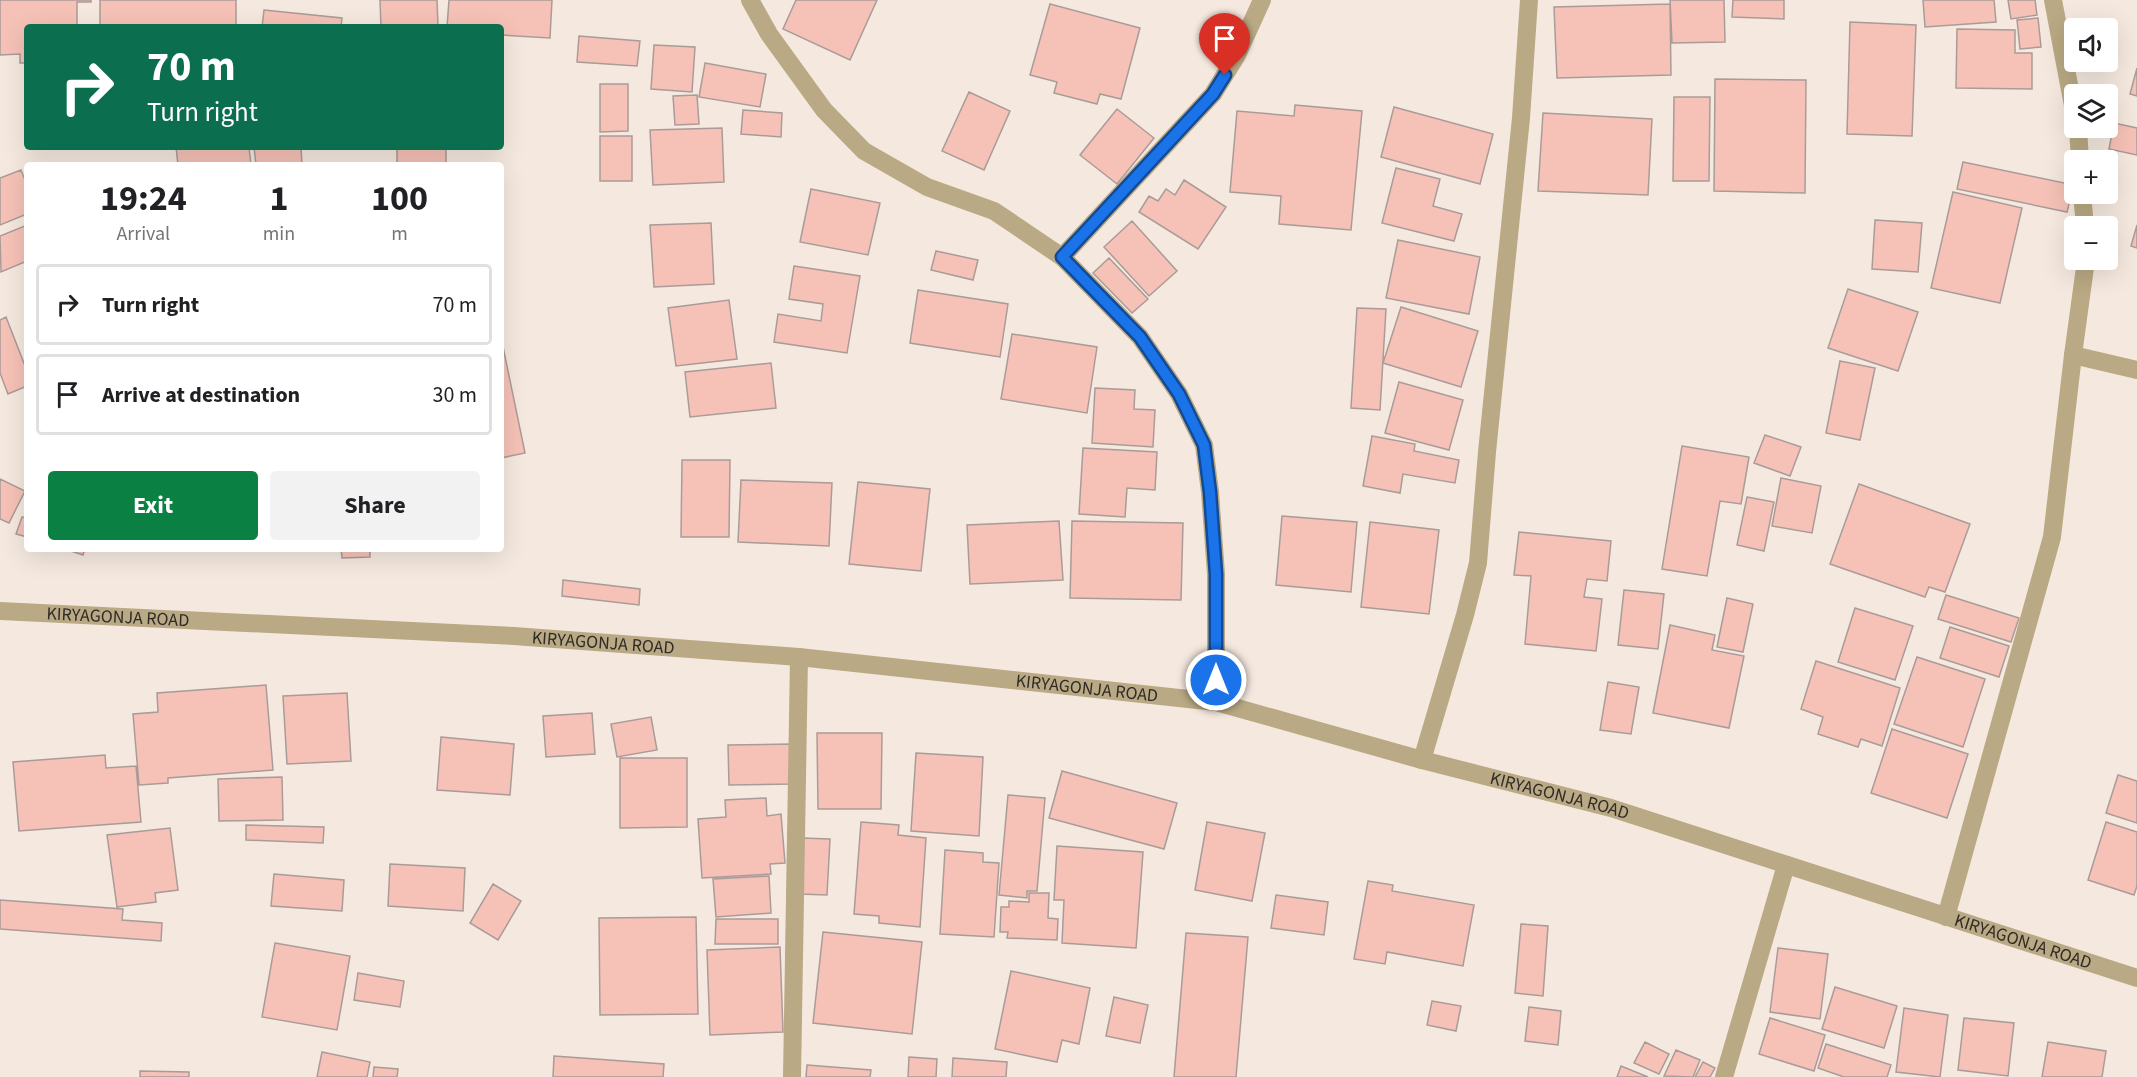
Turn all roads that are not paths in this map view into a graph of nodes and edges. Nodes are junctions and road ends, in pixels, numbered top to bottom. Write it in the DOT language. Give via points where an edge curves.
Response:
graph roads {
  1 [pos="750,0"];
  2 [pos="1262,0"];
  3 [pos="1529,0"];
  4 [pos="2053,0"];
  5 [pos="2069,84"];
  6 [pos="1062,257"];
  7 [pos="2085,270"];
  8 [pos="2073,355"];
  9 [pos="2137,370"];
  10 [pos="0,611"];
  11 [pos="799,657"];
  12 [pos="1216,702"];
  13 [pos="1422,760"];
  14 [pos="1786,865"];
  15 [pos="1946,917"];
  16 [pos="2137,978"];
  17 [pos="792,1077"];
  18 [pos="1724,1077"];
  1 -- 6 [label="street" via="769,34 824,111 864,151 927,187 994,211"];
  2 -- 6 [label="street" via="1237,55 1213,94"];
  3 -- 13 [label="street" via="1478,563"];
  4 -- 5 [label="street"];
  6 -- 12 [label="street" via="1140,337 1179,394 1204,445 1216,574"];
  7 -- 8 [label="street"];
  8 -- 9 [label="street"];
  8 -- 15 [label="street" via="2052,537"];
  10 -- 11 [label="street, KIRYAGONJA ROAD" via="514,636"];
  11 -- 12 [label="street, KIRYAGONJA ROAD"];
  11 -- 17 [label="street"];
  12 -- 13 [label="street, KIRYAGONJA ROAD"];
  13 -- 14 [label="street, KIRYAGONJA ROAD" via="1611,808"];
  14 -- 15 [label="street, KIRYAGONJA ROAD"];
  14 -- 18 [label="street"];
  15 -- 16 [label="street, KIRYAGONJA ROAD"];
}
